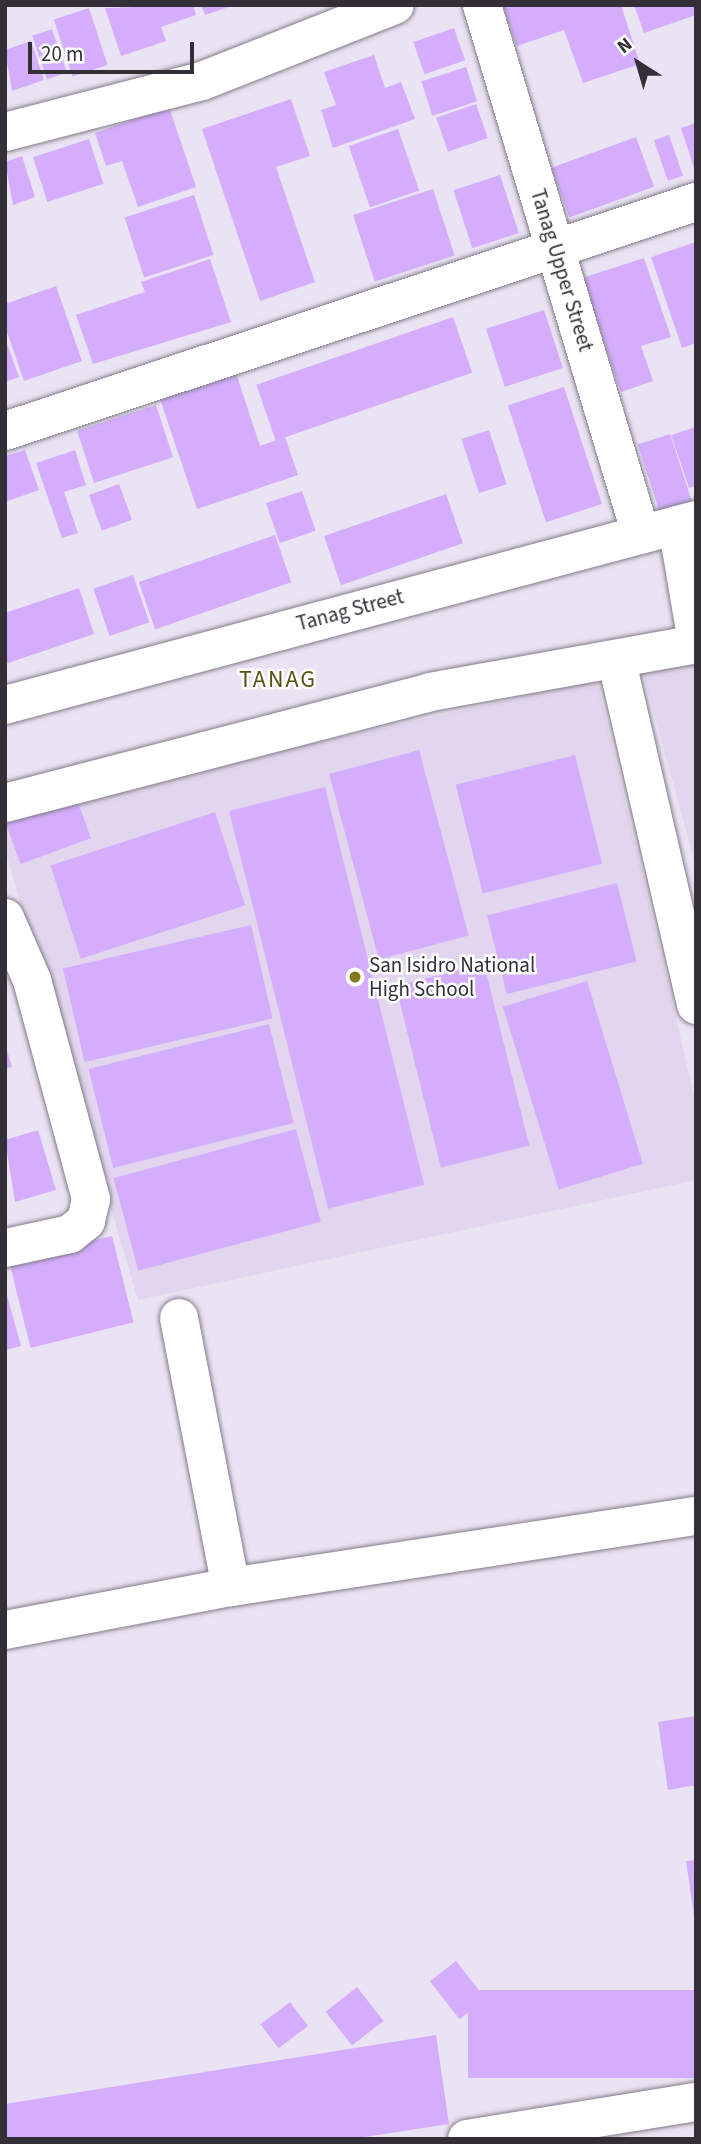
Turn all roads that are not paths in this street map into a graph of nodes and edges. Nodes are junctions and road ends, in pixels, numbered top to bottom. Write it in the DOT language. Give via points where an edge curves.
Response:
graph roads {
  1 [pos="395,5"];
  2 [pos="482,5"];
  3 [pos="5,132"];
  4 [pos="696,202"];
  5 [pos="557,251"];
  6 [pos="5,431"];
  7 [pos="686,522"];
  8 [pos="641,535"];
  9 [pos="696,636"];
  10 [pos="696,644"];
  11 [pos="617,662"];
  12 [pos="5,705"];
  13 [pos="5,803"];
  14 [pos="5,918"];
  15 [pos="19,983"];
  16 [pos="696,1005"];
  17 [pos="5,1248"];
  18 [pos="178,1318"];
  19 [pos="696,1516"];
  20 [pos="231,1587"];
  21 [pos="5,1630"];
  22 [pos="696,2102"];
  23 [pos="468,2139"];
  1 -- 3 [label="street" via="202,81"];
  2 -- 5 [label="street, Tanag Upper Street"];
  4 -- 5 [label="street"];
  5 -- 6 [label="street"];
  5 -- 8 [label="street, Tanag Upper Street"];
  7 -- 8 [label="street, Tanag Street"];
  7 -- 9 [label="street"];
  8 -- 12 [label="street, Tanag Street"];
  10 -- 11 [label="street"];
  11 -- 13 [label="street" via="430,692"];
  11 -- 16 [label="street"];
  14 -- 15 [label="street"];
  15 -- 17 [label="street" via="91,1199 86,1221 70,1234"];
  18 -- 20 [label="street"];
  19 -- 20 [label="street"];
  20 -- 21 [label="street"];
  22 -- 23 [label="street"];
}
